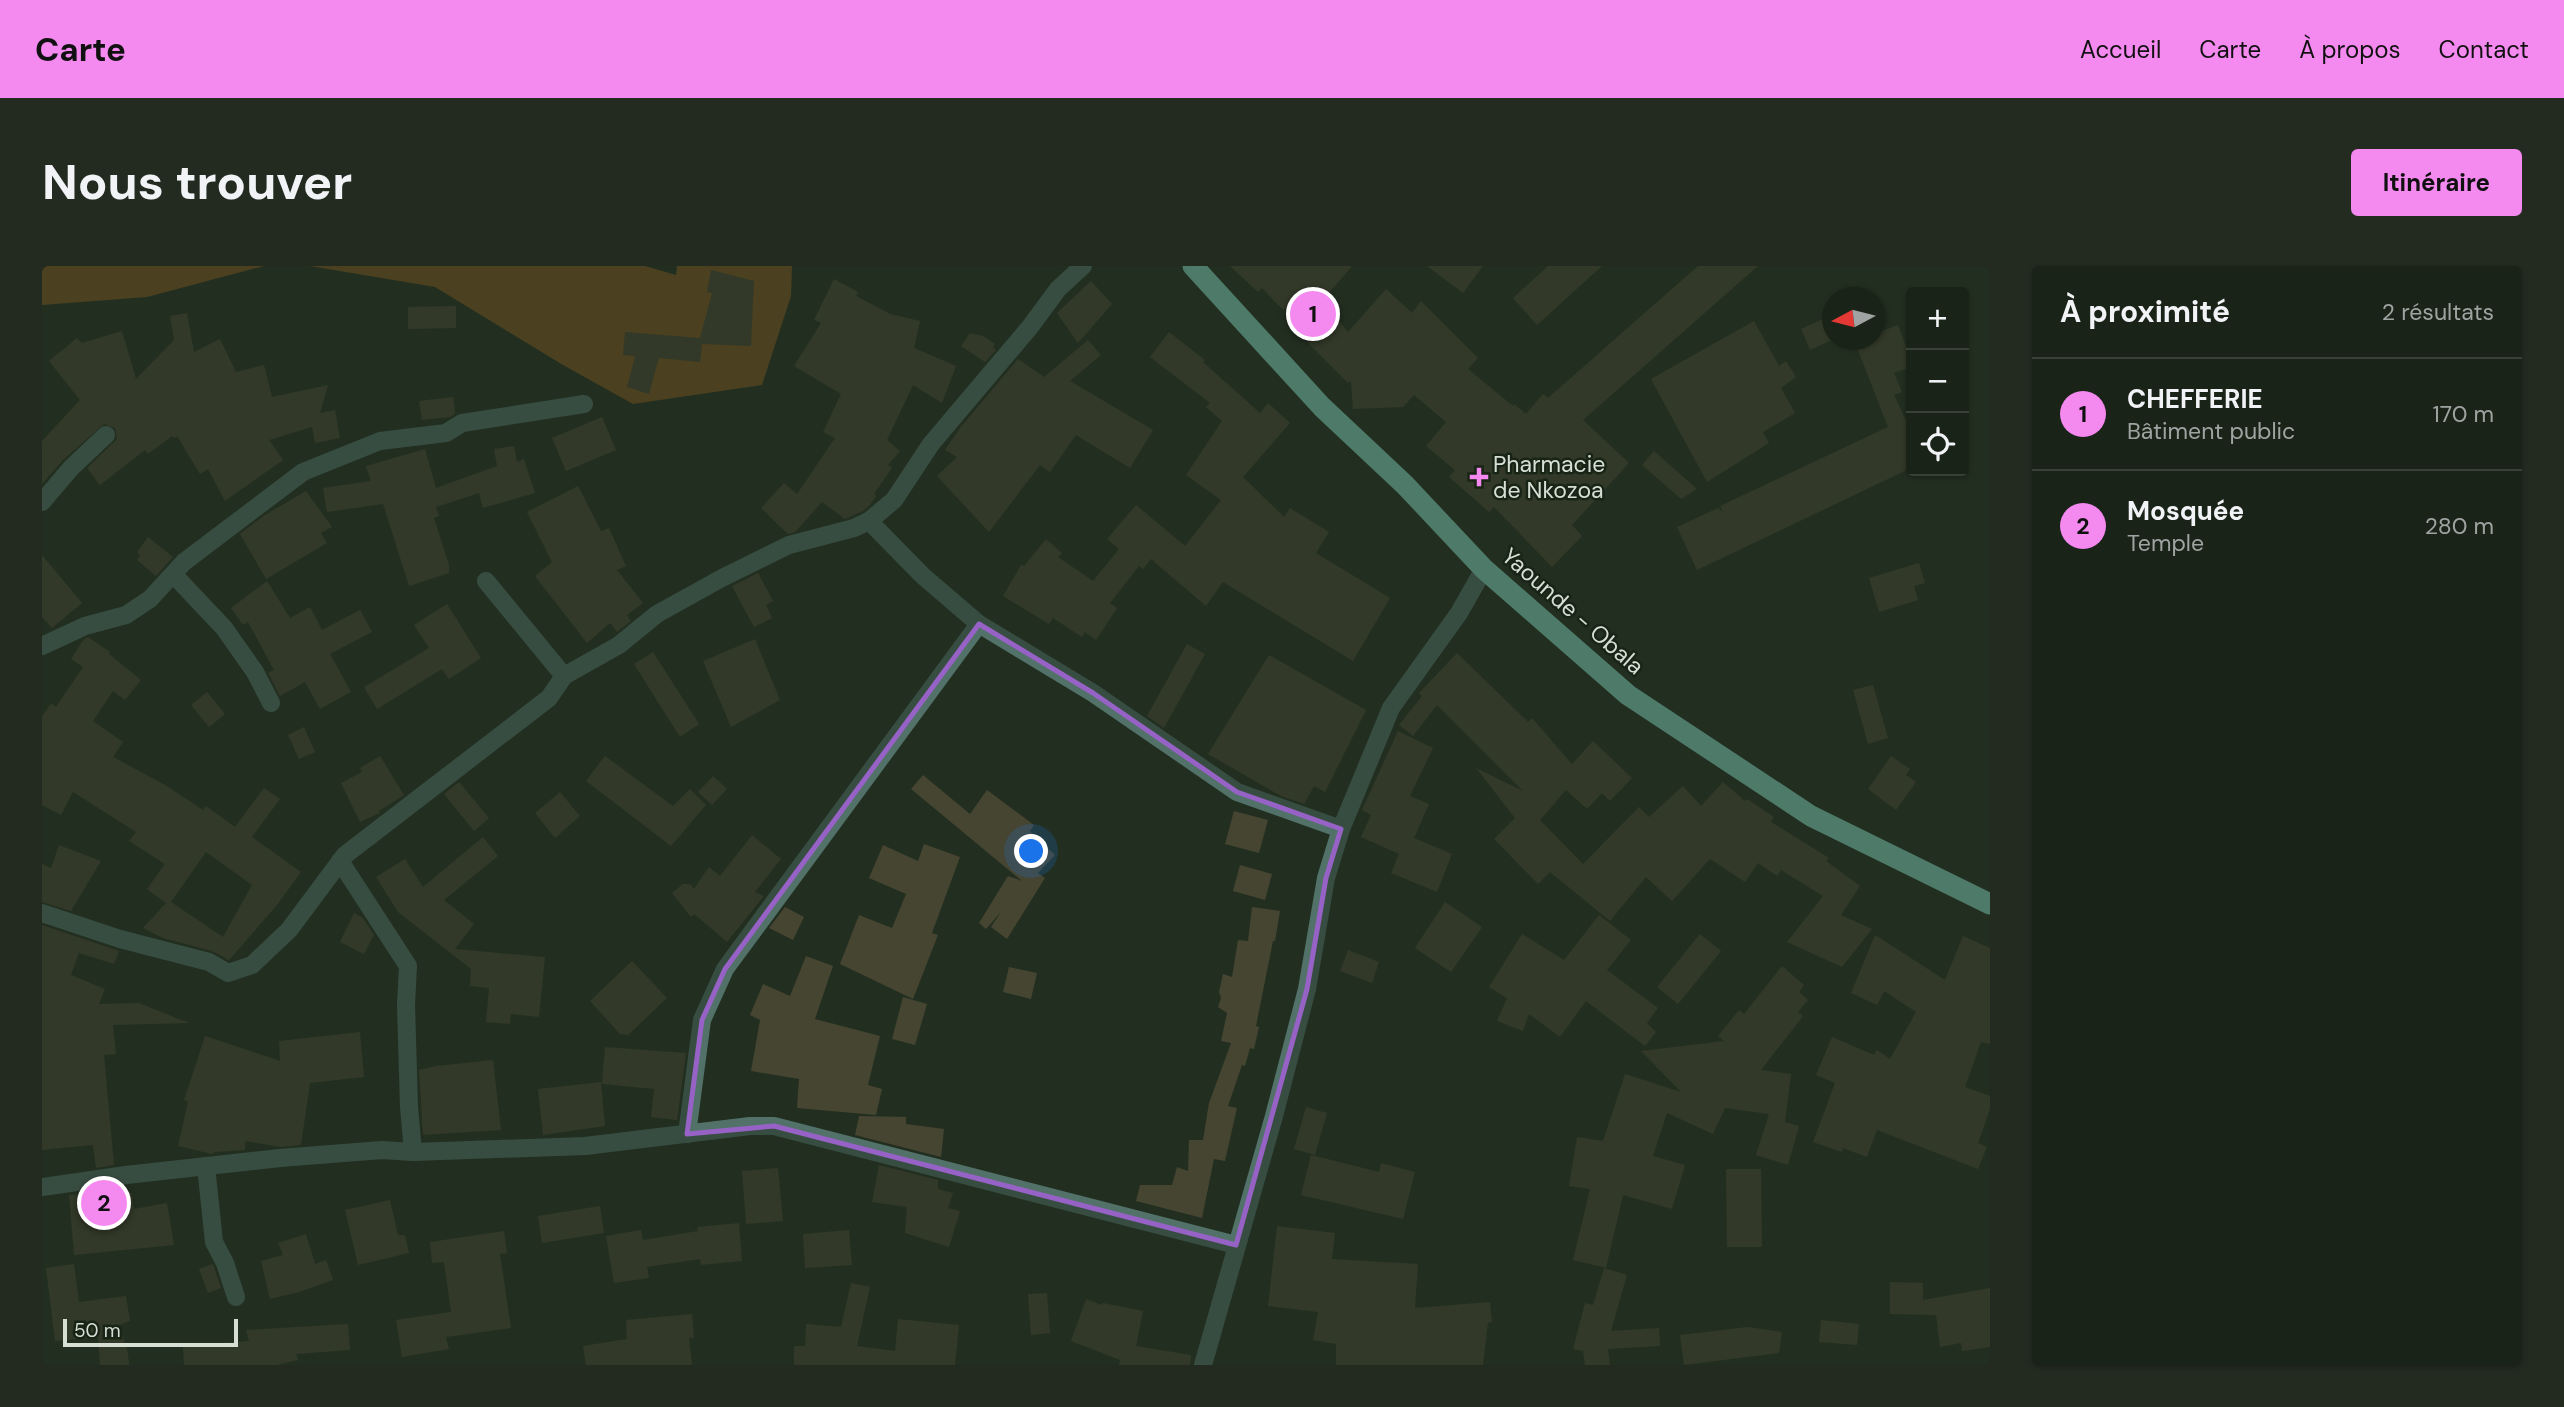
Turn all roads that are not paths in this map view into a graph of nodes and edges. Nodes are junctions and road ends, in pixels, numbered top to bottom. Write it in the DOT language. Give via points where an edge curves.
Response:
graph roads {
  1 [pos="1083,266"];
  2 [pos="1193,266"];
  3 [pos="584,404"];
  4 [pos="106,435"];
  5 [pos="42,502"];
  6 [pos="869,521"];
  7 [pos="1484,569"];
  8 [pos="174,575"];
  9 [pos="486,581"];
  10 [pos="979,624"];
  11 [pos="42,646"];
  12 [pos="564,676"];
  13 [pos="271,704"];
  14 [pos="1341,830"];
  15 [pos="340,861"];
  16 [pos="1990,904"];
  17 [pos="42,913"];
  18 [pos="687,1133"];
  19 [pos="413,1152"];
  20 [pos="206,1166"];
  21 [pos="42,1187"];
  22 [pos="1236,1245"];
  23 [pos="236,1297"];
  24 [pos="1203,1365"];
  1 -- 6 [label="street" via="1058,289 931,444 894,500"];
  2 -- 7 [label="highway, Yaounde - Obala" via="1322,407 1405,485"];
  3 -- 8 [label="street" via="462,423 446,433 380,441 303,472 214,538"];
  4 -- 5 [label="street"];
  6 -- 10 [label="street"];
  6 -- 12 [label="street" via="789,545 722,578 657,614 619,645"];
  7 -- 14 [label="street" via="1459,613 1391,708"];
  7 -- 16 [label="highway, Yaounde - Obala" via="1628,695 1811,816"];
  8 -- 11 [label="street" via="126,615 85,626"];
  8 -- 13 [label="street" via="224,628"];
  9 -- 12 [label="street"];
  10 -- 14 [label="street" via="1093,693 1237,792"];
  10 -- 18 [label="street" via="725,969 702,1020"];
  12 -- 15 [label="street" via="549,698"];
  14 -- 22 [label="street" via="1326,878 1307,989"];
  15 -- 17 [label="street" via="289,930 251,965 228,973 209,962"];
  15 -- 19 [label="street" via="408,966"];
  18 -- 19 [label="street" via="585,1146"];
  18 -- 22 [label="street" via="774,1126"];
  19 -- 20 [label="street" via="382,1150"];
  20 -- 21 [label="street"];
  20 -- 23 [label="street" via="214,1242"];
  22 -- 24 [label="street"];
}
